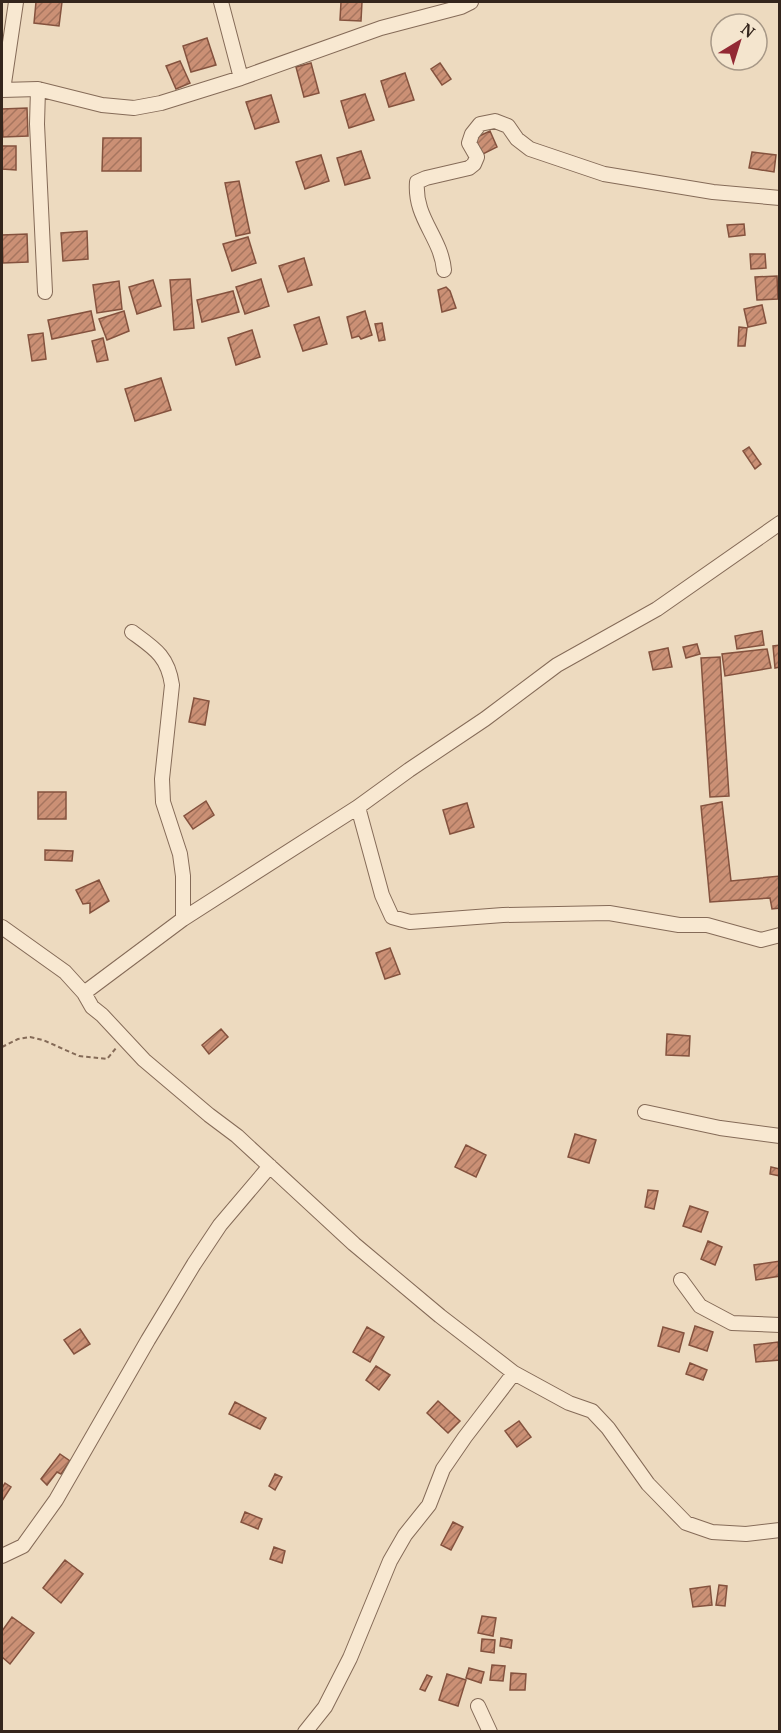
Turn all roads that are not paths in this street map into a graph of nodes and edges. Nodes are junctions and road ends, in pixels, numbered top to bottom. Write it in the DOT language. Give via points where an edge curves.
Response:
graph roads {
  1 [pos="16,2"];
  2 [pos="221,2"];
  3 [pos="471,2"];
  4 [pos="241,78"];
  5 [pos="38,89"];
  6 [pos="2,90"];
  7 [pos="780,198"];
  8 [pos="444,270"];
  9 [pos="45,292"];
  10 [pos="780,523"];
  11 [pos="132,632"];
  12 [pos="358,807"];
  13 [pos="183,919"];
  14 [pos="2,927"];
  15 [pos="780,935"];
  16 [pos="84,993"];
  17 [pos="645,1112"];
  18 [pos="780,1136"];
  19 [pos="270,1166"];
  20 [pos="681,1280"];
  21 [pos="780,1325"];
  22 [pos="514,1373"];
  23 [pos="780,1530"];
  24 [pos="2,1556"];
  25 [pos="478,1706"];
  26 [pos="305,1731"];
  27 [pos="490,1731"];
  1 -- 6 [label="street"];
  2 -- 4 [label="street"];
  3 -- 4 [label="street" via="381,28"];
  4 -- 5 [label="street" via="134,108 102,105"];
  5 -- 6 [label="street"];
  5 -- 9 [label="street"];
  7 -- 8 [label="street" via="713,192 604,174 530,149 508,126 495,121 480,124 469,143 477,157 474,164 417,182 416,194 425,224 443,256"];
  10 -- 12 [label="street" via="657,609 557,665"];
  11 -- 13 [label="street" via="164,658 170,670 163,801 180,854"];
  12 -- 13 [label="street"];
  12 -- 15 [label="street" via="382,895 392,917 410,922 609,913 679,925 707,925 761,940"];
  13 -- 16 [label="street"];
  14 -- 16 [label="street" via="65,972"];
  16 -- 19 [label="street" via="144,1060"];
  17 -- 18 [label="street"];
  19 -- 22 [label="street" via="398,1282"];
  19 -- 24 [label="street" via="220,1225 194,1264 56,1500 23,1546"];
  20 -- 21 [label="street" via="700,1306 732,1323"];
  22 -- 23 [label="street" via="592,1411 648,1484 686,1523 712,1532"];
  22 -- 26 [label="street" via="443,1469 429,1505 405,1534 350,1658 325,1707"];
  25 -- 27 [label="street"];
}
